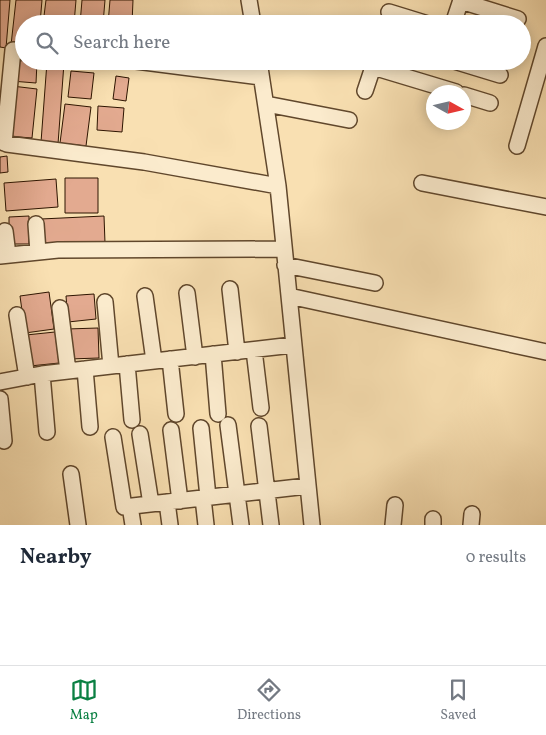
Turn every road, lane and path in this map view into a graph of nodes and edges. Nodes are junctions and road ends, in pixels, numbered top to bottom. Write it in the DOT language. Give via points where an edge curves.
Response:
graph roads {
  1 [pos="249,0"];
  2 [pos="461,0"];
  3 [pos="252,15"];
  4 [pos="456,15"];
  5 [pos="506,15"];
  6 [pos="546,46"];
  7 [pos="15,50"];
  8 [pos="206,70"];
  9 [pos="260,70"];
  10 [pos="372,70"];
  11 [pos="392,70"];
  12 [pos="484,70"];
  13 [pos="500,75"];
  14 [pos="261,77"];
  15 [pos="436,85"];
  16 [pos="365,91"];
  17 [pos="471,97"];
  18 [pos="490,103"];
  19 [pos="266,104"];
  20 [pos="349,120"];
  21 [pos="2,142"];
  22 [pos="517,146"];
  23 [pos="422,183"];
  24 [pos="278,186"];
  25 [pos="546,207"];
  26 [pos="36,224"];
  27 [pos="5,231"];
  28 [pos="284,249"];
  29 [pos="38,252"];
  30 [pos="4,255"];
  31 [pos="286,265"];
  32 [pos="375,283"];
  33 [pos="230,289"];
  34 [pos="187,293"];
  35 [pos="145,296"];
  36 [pos="289,296"];
  37 [pos="105,302"];
  38 [pos="60,308"];
  39 [pos="17,315"];
  40 [pos="293,346"];
  41 [pos="254,350"];
  42 [pos="237,352"];
  43 [pos="546,352"];
  44 [pos="213,354"];
  45 [pos="195,356"];
  46 [pos="170,360"];
  47 [pos="154,361"];
  48 [pos="127,364"];
  49 [pos="111,366"];
  50 [pos="85,369"];
  51 [pos="68,371"];
  52 [pos="34,376"];
  53 [pos="0,382"];
  54 [pos="0,400"];
  55 [pos="262,408"];
  56 [pos="176,414"];
  57 [pos="132,420"];
  58 [pos="90,426"];
  59 [pos="259,426"];
  60 [pos="201,428"];
  61 [pos="171,430"];
  62 [pos="47,432"];
  63 [pos="140,434"];
  64 [pos="113,437"];
  65 [pos="4,441"];
  66 [pos="72,474"];
  67 [pos="307,486"];
  68 [pos="268,491"];
  69 [pos="238,494"];
  70 [pos="206,498"];
  71 [pos="173,501"];
  72 [pos="151,504"];
  73 [pos="395,505"];
  74 [pos="130,506"];
  75 [pos="78,525"];
  76 [pos="133,525"];
  77 [pos="170,525"];
  78 [pos="206,525"];
  79 [pos="242,525"];
  80 [pos="271,525"];
  81 [pos="312,525"];
  82 [pos="393,525"];
  1 -- 3 [label="street"];
  2 -- 4 [label="street"];
  2 -- 5 [label="street"];
  6 -- 22 [label="street"];
  7 -- 21 [label="street" via="12,50"];
  8 -- 14 [label="street"];
  9 -- 14 [label="street"];
  10 -- 16 [label="street"];
  11 -- 15 [label="street"];
  12 -- 13 [label="street"];
  14 -- 19 [label="street"];
  17 -- 18 [label="street"];
  19 -- 20 [label="street"];
  19 -- 24 [label="street"];
  21 -- 24 [label="street" via="144,162"];
  23 -- 25 [label="street"];
  24 -- 28 [label="street"];
  26 -- 29 [label="street"];
  27 -- 30 [label="street"];
  28 -- 29 [label="street"];
  28 -- 31 [label="street"];
  29 -- 30 [label="street"];
  31 -- 32 [label="street"];
  31 -- 36 [label="street"];
  33 -- 42 [label="street"];
  34 -- 45 [label="street"];
  35 -- 47 [label="street"];
  36 -- 40 [label="street"];
  36 -- 43 [label="street"];
  37 -- 49 [label="street"];
  38 -- 51 [label="street"];
  39 -- 52 [label="street"];
  40 -- 41 [label="street"];
  40 -- 67 [label="street"];
  41 -- 42 [label="street"];
  41 -- 55 [label="street"];
  42 -- 44 [label="street"];
  44 -- 45 [label="street"];
  44 -- 69 [label="street"];
  45 -- 46 [label="street"];
  46 -- 47 [label="street"];
  46 -- 56 [label="street"];
  47 -- 48 [label="street"];
  48 -- 49 [label="street"];
  48 -- 57 [label="street"];
  49 -- 50 [label="street"];
  50 -- 51 [label="street"];
  50 -- 58 [label="street"];
  51 -- 52 [label="street"];
  52 -- 53 [label="street"];
  52 -- 62 [label="street"];
  54 -- 65 [label="street"];
  59 -- 68 [label="street"];
  60 -- 70 [label="street"];
  61 -- 71 [label="street"];
  63 -- 72 [label="street"];
  64 -- 74 [label="street" via="124,507"];
  66 -- 75 [label="street"];
  67 -- 68 [label="street"];
  67 -- 81 [label="street"];
  68 -- 69 [label="street"];
  68 -- 80 [label="street"];
  69 -- 70 [label="street"];
  69 -- 79 [label="street"];
  70 -- 71 [label="street"];
  70 -- 78 [label="street"];
  71 -- 72 [label="street"];
  71 -- 77 [label="street"];
  72 -- 74 [label="street"];
  73 -- 82 [label="street"];
  74 -- 76 [label="street"];
}
